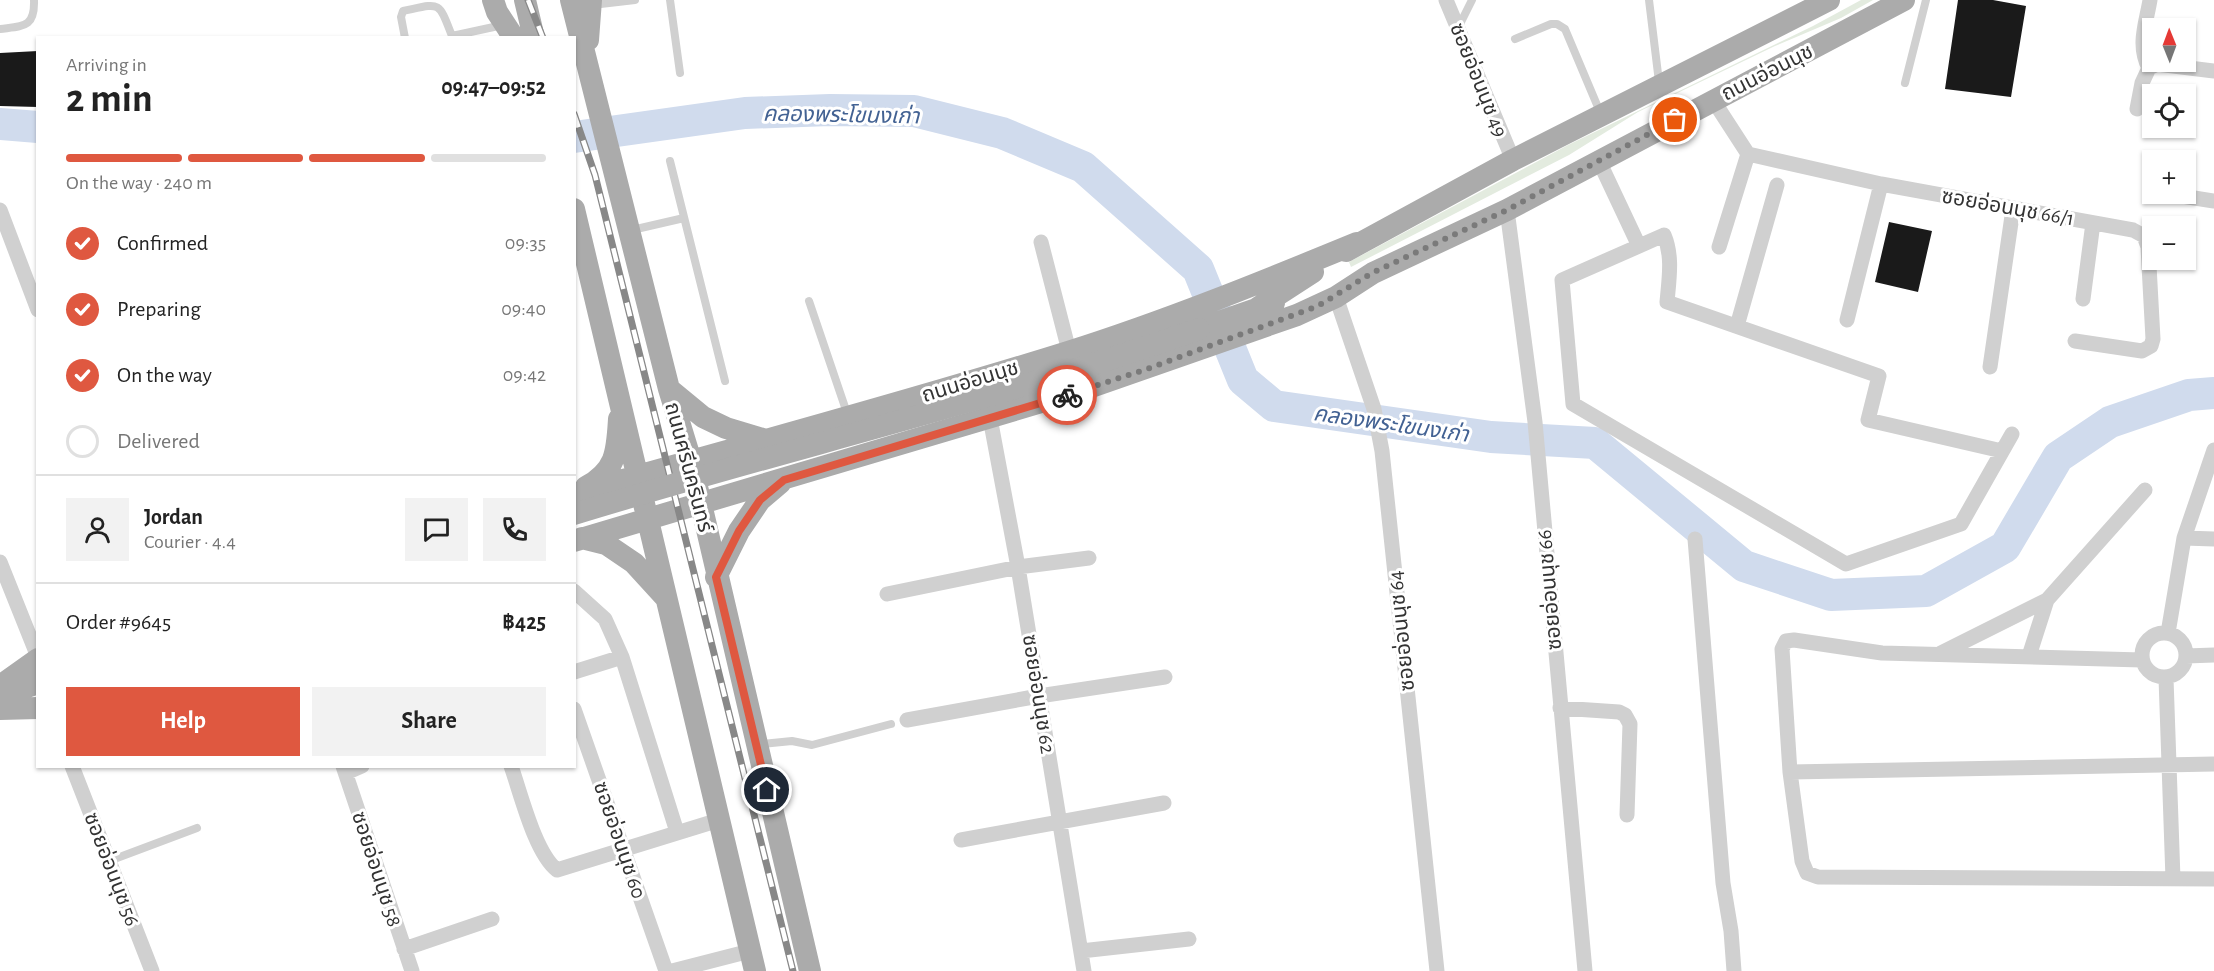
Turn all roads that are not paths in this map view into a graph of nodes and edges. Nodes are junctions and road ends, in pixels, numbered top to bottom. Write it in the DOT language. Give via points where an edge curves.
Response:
graph roads {
  1 [pos="34,0"];
  2 [pos="493,0"];
  3 [pos="525,0"];
  4 [pos="635,0"];
  5 [pos="670,0"];
  6 [pos="1446,0"];
  7 [pos="1472,0"];
  8 [pos="1649,0"];
  9 [pos="1829,0"];
  10 [pos="1904,0"];
  11 [pos="1926,0"];
  12 [pos="2150,0"];
  13 [pos="584,2"];
  14 [pos="2147,18"];
  15 [pos="1458,28"];
  16 [pos="0,29"];
  17 [pos="509,31"];
  18 [pos="405,36"];
  19 [pos="452,36"];
  20 [pos="462,36"];
  21 [pos="534,36"];
  22 [pos="1515,39"];
  23 [pos="2196,69"];
  24 [pos="2214,71"];
  25 [pos="2147,72"];
  26 [pos="680,73"];
  27 [pos="1905,82"];
  28 [pos="1659,85"];
  29 [pos="1713,100"];
  30 [pos="2138,110"];
  31 [pos="1601,115"];
  32 [pos="1748,154"];
  33 [pos="1513,160"];
  34 [pos="670,161"];
  35 [pos="1599,161"];
  36 [pos="1881,184"];
  37 [pos="1777,185"];
  38 [pos="2196,198"];
  39 [pos="2214,201"];
  40 [pos="2013,209"];
  41 [pos="0,210"];
  42 [pos="1507,210"];
  43 [pos="684,218"];
  44 [pos="2093,223"];
  45 [pos="576,224"];
  46 [pos="630,231"];
  47 [pos="578,241"];
  48 [pos="1041,242"];
  49 [pos="1357,243"];
  50 [pos="1639,246"];
  51 [pos="1719,247"];
  52 [pos="1372,273"];
  53 [pos="1336,297"];
  54 [pos="2083,299"];
  55 [pos="809,301"];
  56 [pos="36,305"];
  57 [pos="1259,307"];
  58 [pos="1848,320"];
  59 [pos="1737,326"];
  60 [pos="2075,341"];
  61 [pos="1069,351"];
  62 [pos="1990,367"];
  63 [pos="725,381"];
  64 [pos="669,389"];
  65 [pos="620,399"];
  66 [pos="990,418"];
  67 [pos="842,419"];
  68 [pos="2012,434"];
  69 [pos="767,441"];
  70 [pos="2214,450"];
  71 [pos="2002,451"];
  72 [pos="691,461"];
  73 [pos="846,461"];
  74 [pos="639,476"];
  75 [pos="784,480"];
  76 [pos="2145,490"];
  77 [pos="576,493"];
  78 [pos="576,493"];
  79 [pos="700,502"];
  80 [pos="576,513"];
  81 [pos="649,519"];
  82 [pos="2184,538"];
  83 [pos="578,539"];
  84 [pos="1695,539"];
  85 [pos="2214,539"];
  86 [pos="1089,558"];
  87 [pos="0,562"];
  88 [pos="1018,567"];
  89 [pos="716,577"];
  90 [pos="576,593"];
  91 [pos="887,594"];
  92 [pos="666,599"];
  93 [pos="2047,600"];
  94 [pos="2168,633"];
  95 [pos="36,653"];
  96 [pos="1939,654"];
  97 [pos="2214,655"];
  98 [pos="2030,656"];
  99 [pos="2187,656"];
  100 [pos="622,657"];
  101 [pos="36,659"];
  102 [pos="2142,660"];
  103 [pos="576,671"];
  104 [pos="1165,677"];
  105 [pos="2166,678"];
  106 [pos="36,684"];
  107 [pos="0,686"];
  108 [pos="1039,696"];
  109 [pos="0,697"];
  110 [pos="36,708"];
  111 [pos="1560,708"];
  112 [pos="0,709"];
  113 [pos="576,715"];
  114 [pos="907,720"];
  115 [pos="891,724"];
  116 [pos="756,745"];
  117 [pos="2214,764"];
  118 [pos="2168,765"];
  119 [pos="73,768"];
  120 [pos="512,768"];
  121 [pos="344,770"];
  122 [pos="1790,772"];
  123 [pos="1164,803"];
  124 [pos="1627,815"];
  125 [pos="719,820"];
  126 [pos="1060,822"];
  127 [pos="197,828"];
  128 [pos="677,832"];
  129 [pos="961,840"];
  130 [pos="624,850"];
  131 [pos="109,861"];
  132 [pos="2173,879"];
  133 [pos="2214,879"];
  134 [pos="492,919"];
  135 [pos="1190,939"];
  136 [pos="404,949"];
  137 [pos="1081,951"];
  138 [pos="752,961"];
  139 [pos="152,971"];
  140 [pos="412,971"];
  141 [pos="666,971"];
  142 [pos="672,971"];
  143 [pos="810,971"];
  144 [pos="1084,971"];
  145 [pos="1437,971"];
  146 [pos="1585,971"];
  147 [pos="1734,971"];
  1 -- 16 [label="lane" via="31,21 24,26"];
  2 -- 17 [label="main road"];
  3 -- 21 [label="main road"];
  4 -- 13 [label="lane"];
  5 -- 26 [label="lane"];
  6 -- 15 [label="street, ซอยอ่อนนุช 49"];
  7 -- 15 [label="lane"];
  8 -- 28 [label="lane"];
  9 -- 28 [label="main road, ถนนอ่อนนุช"];
  10 -- 29 [label="main road, ถนนอ่อนนุช"];
  11 -- 27 [label="lane"];
  12 -- 14 [label="street"];
  13 -- 46 [label="main road, ถนนศรีนครินทร์" via="586,56"];
  15 -- 33 [label="street, ซอยอ่อนนุช 49"];
  17 -- 20 [label="lane"];
  18 -- 19 [label="lane" via="403,11 436,6 442,9"];
  22 -- 31 [label="lane" via="1551,24 1565,29"];
  23 -- 24 [label="street"];
  25 -- 30 [label="street"];
  28 -- 31 [label="main road, ถนนอ่อนนุช"];
  29 -- 32 [label="street"];
  29 -- 35 [label="main road, ถนนอ่อนนุช"];
  31 -- 33 [label="main road, ถนนอ่อนนุช"];
  32 -- 36 [label="street, ซอยอ่อนนุช 66/1"];
  32 -- 51 [label="street"];
  33 -- 49 [label="main road, ถนนอ่อนนุช"];
  34 -- 43 [label="lane"];
  35 -- 42 [label="main road, ถนนอ่อนนุช"];
  35 -- 50 [label="street"];
  36 -- 40 [label="street, ซอยอ่อนนุช 66/1"];
  36 -- 58 [label="street"];
  37 -- 59 [label="street"];
  38 -- 39 [label="street"];
  40 -- 44 [label="street, ซอยอ่อนนุช 66/1"];
  40 -- 62 [label="street"];
  41 -- 56 [label="street"];
  42 -- 52 [label="main road, ถนนอ่อนนุช"];
  42 -- 111 [label="street, ซอยอ่อนนุช 66" via="1535,422"];
  43 -- 46 [label="lane"];
  43 -- 63 [label="lane"];
  44 -- 54 [label="street"];
  44 -- 60 [label="street, ซอยอ่อนนุช 66/1" via="2133,230 2144,236 2148,247 2153,339 2151,346 2142,351"];
  45 -- 47 [label="main road"];
  46 -- 64 [label="main road, ถนนศรีนครินทร์"];
  47 -- 65 [label="main road"];
  48 -- 61 [label="street"];
  49 -- 57 [label="main road, ถนนอ่อนนุช"];
  49 -- 61 [label="main road, ถนนอ่อนนุช"];
  50 -- 59 [label="street" via="1664,235 1670,258 1667,302"];
  50 -- 71 [label="street" via="1562,280 1573,404 1846,564 1961,524"];
  52 -- 53 [label="main road, ถนนอ่อนนุช"];
  52 -- 57 [label="main road, ถนนอ่อนนุช"];
  53 -- 66 [label="main road, ถนนอ่อนนุช" via="1298,315 1147,369"];
  53 -- 145 [label="street, ซอยอ่อนนุช 64" via="1374,409 1382,451"];
  55 -- 67 [label="lane"];
  57 -- 80 [label="main road, ถนนอ่อนนุช, bridge" via="1150,347 1013,390"];
  59 -- 71 [label="street" via="1879,376 1868,420"];
  61 -- 67 [label="main road, ถนนอ่อนนุช"];
  64 -- 69 [label="main road" via="703,417"];
  64 -- 72 [label="main road, ถนนศรีนครินทร์"];
  65 -- 74 [label="main road"];
  65 -- 77 [label="main road" via="613,461 600,479"];
  66 -- 73 [label="main road, ถนนอ่อนนุช"];
  66 -- 88 [label="street, ซอยอ่อนนุช 62"];
  67 -- 69 [label="main road, ถนนอ่อนนุช"];
  67 -- 73 [label="main road" via="824,435 823,447 831,457"];
  68 -- 71 [label="street"];
  69 -- 72 [label="main road, ถนนอ่อนนุช"];
  70 -- 82 [label="street"];
  72 -- 74 [label="main road, ถนนอ่อนนุช"];
  72 -- 79 [label="main road, ถนนศรีนครินทร์"];
  73 -- 75 [label="main road, ถนนอ่อนนุช"];
  74 -- 78 [label="main road, ถนนอ่อนนุช"];
  74 -- 81 [label="main road"];
  75 -- 79 [label="main road, ถนนอ่อนนุช"];
  75 -- 89 [label="main road" via="760,500"];
  76 -- 93 [label="street"];
  79 -- 81 [label="main road, ถนนอ่อนนุช"];
  79 -- 89 [label="main road, ถนนศรีนครินทร์"];
  81 -- 83 [label="main road, ถนนอ่อนนุช"];
  81 -- 92 [label="main road"];
  82 -- 85 [label="street"];
  82 -- 94 [label="street"];
  83 -- 92 [label="main road" via="606,544 634,563"];
  84 -- 147 [label="street" via="1723,883"];
  86 -- 88 [label="street"];
  87 -- 95 [label="street"];
  88 -- 91 [label="street"];
  88 -- 108 [label="street, ซอยอ่อนนุช 62"];
  89 -- 116 [label="main road, ถนนศรีนครินทร์"];
  90 -- 100 [label="street" via="604,619"];
  92 -- 125 [label="main road"];
  93 -- 96 [label="street"];
  93 -- 98 [label="street"];
  94 -- 99 [label="street" via="2178,638"];
  94 -- 102 [label="street" via="2148,640 2142,649"];
  96 -- 98 [label="street"];
  96 -- 122 [label="street" via="1882,653 1786,642 1782,649"];
  97 -- 99 [label="street"];
  98 -- 102 [label="street"];
  99 -- 105 [label="street" via="2184,666"];
  100 -- 103 [label="street"];
  100 -- 128 [label="street"];
  101 -- 107 [label="main road"];
  102 -- 105 [label="street" via="2155,676"];
  104 -- 108 [label="street"];
  105 -- 118 [label="street"];
  106 -- 109 [label="main road"];
  108 -- 114 [label="street"];
  108 -- 126 [label="street, ซอยอ่อนนุช 62"];
  110 -- 112 [label="main road"];
  111 -- 124 [label="street" via="1625,714 1630,724"];
  111 -- 146 [label="street, ซอยอ่อนนุช 66"];
  113 -- 130 [label="street, ซอยอ่อนนุช 60"];
  115 -- 116 [label="lane" via="812,745 792,741"];
  116 -- 143 [label="main road, ถนนศรีนครินทร์"];
  117 -- 118 [label="street"];
  118 -- 122 [label="street"];
  118 -- 132 [label="street"];
  119 -- 131 [label="street, ซอยอ่อนนุช 56"];
  120 -- 130 [label="street" via="533,829 549,863 557,870"];
  121 -- 136 [label="street, ซอยอ่อนนุช 58"];
  122 -- 132 [label="street" via="1802,861 1807,873 1818,877"];
  123 -- 126 [label="street"];
  125 -- 128 [label="street"];
  125 -- 138 [label="main road"];
  126 -- 129 [label="street"];
  126 -- 137 [label="street, ซอยอ่อนนุช 62"];
  127 -- 131 [label="lane"];
  128 -- 130 [label="street"];
  130 -- 141 [label="street, ซอยอ่อนนุช 60"];
  131 -- 139 [label="street, ซอยอ่อนนุช 56"];
  132 -- 133 [label="street"];
  134 -- 136 [label="street"];
  135 -- 137 [label="street"];
  136 -- 140 [label="street, ซอยอ่อนนุช 58"];
  137 -- 144 [label="street, ซอยอ่อนนุช 62"];
  138 -- 142 [label="street"];
}
